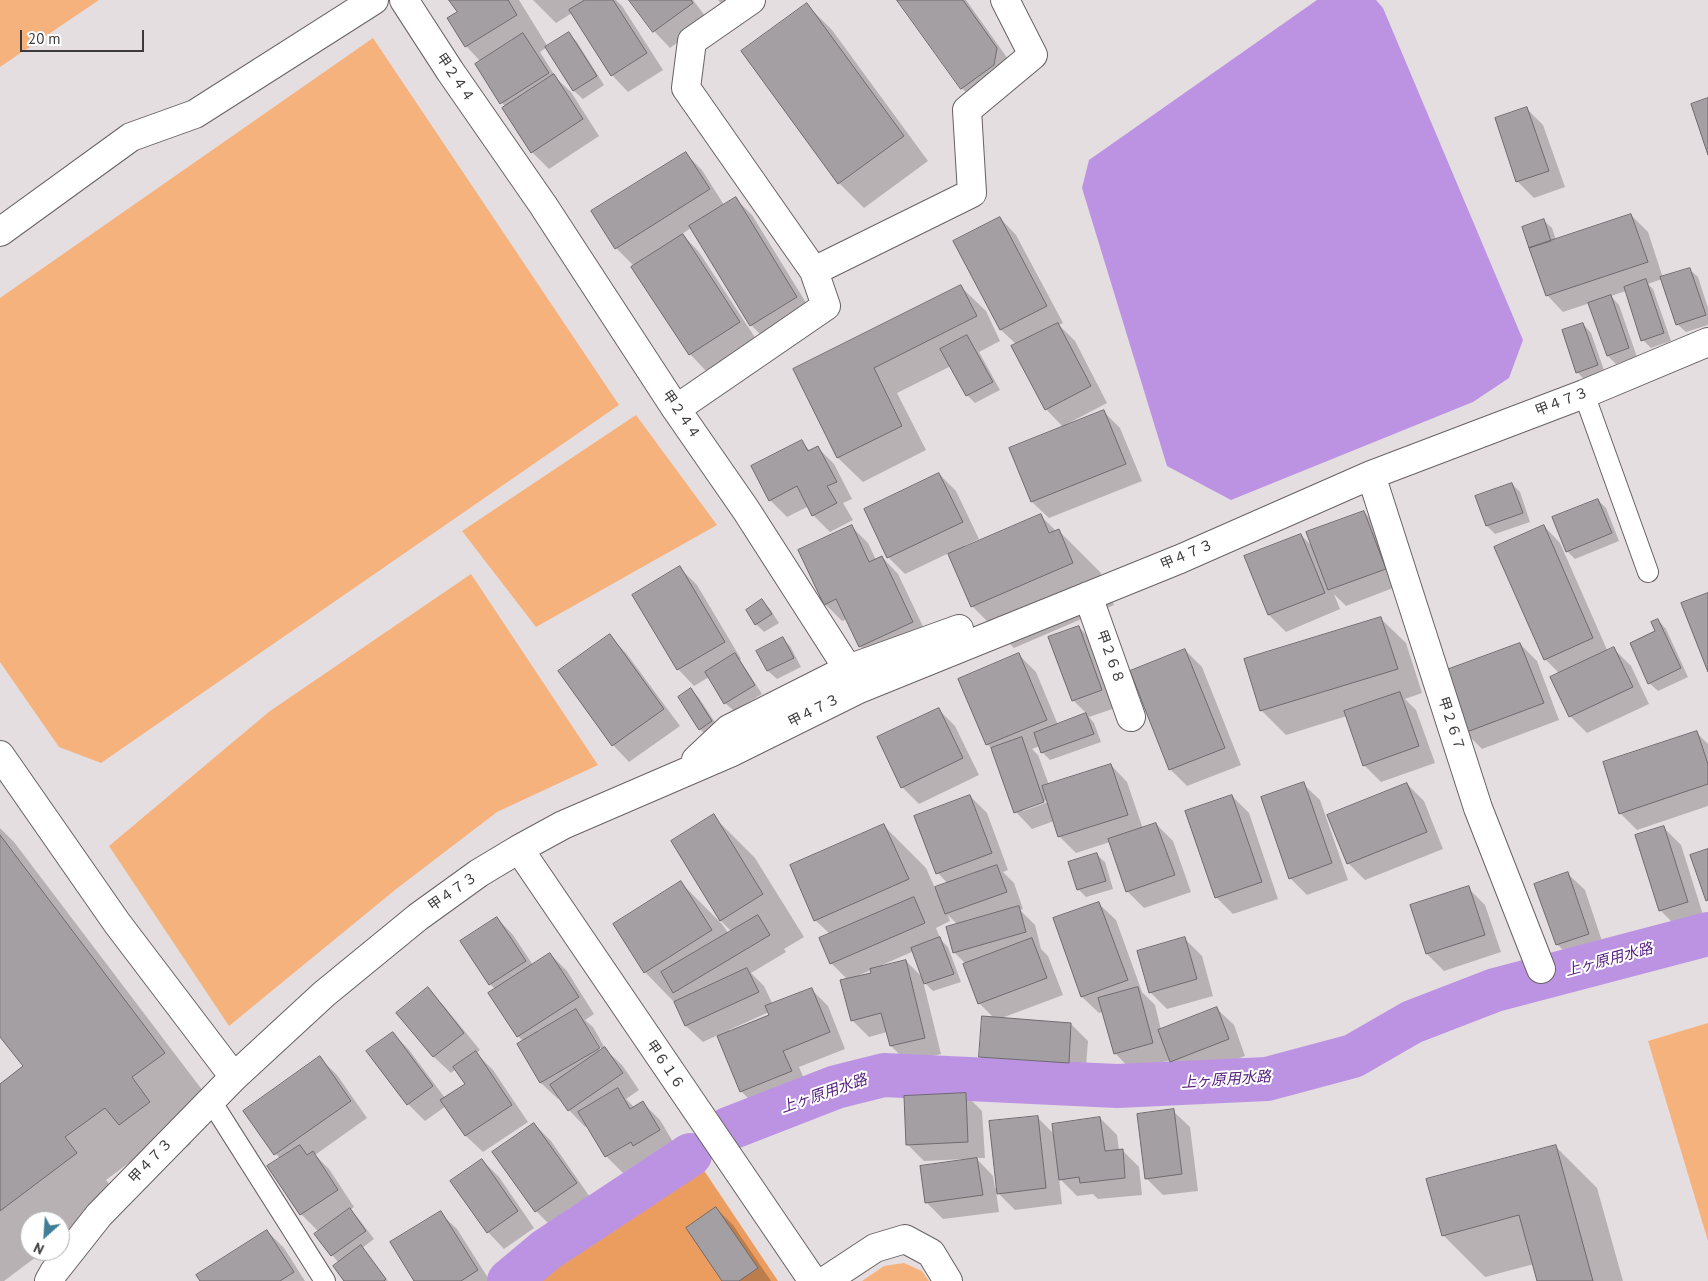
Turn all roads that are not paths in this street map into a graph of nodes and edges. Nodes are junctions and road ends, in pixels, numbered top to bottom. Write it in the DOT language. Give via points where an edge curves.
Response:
graph roads {
  1 [pos="374,0"];
  2 [pos="404,0"];
  3 [pos="751,0"];
  4 [pos="1005,0"];
  5 [pos="0,232"];
  6 [pos="814,271"];
  7 [pos="1708,344"];
  8 [pos="1584,394"];
  9 [pos="676,409"];
  10 [pos="1371,475"];
  11 [pos="1648,572"];
  12 [pos="1088,596"];
  13 [pos="1060,607"];
  14 [pos="848,669"];
  15 [pos="1132,716"];
  16 [pos="0,755"];
  17 [pos="684,772"];
  18 [pos="519,849"];
  19 [pos="1541,969"];
  20 [pos="234,1077"];
  21 [pos="211,1101"];
  22 [pos="49,1281"];
  23 [pos="325,1281"];
  24 [pos="813,1281"];
  25 [pos="824,1281"];
  26 [pos="948,1281"];
  1 -- 5 [label="street" via="195,114 131,137"];
  2 -- 9 [label="street, 甲２４４"];
  3 -- 6 [label="street" via="692,41 686,88"];
  4 -- 6 [label="street" via="1033,55 967,110 972,193"];
  6 -- 9 [label="street" via="826,306"];
  7 -- 8 [label="street, 甲４７３"];
  8 -- 10 [label="street, 甲４７３"];
  8 -- 11 [label="lane"];
  9 -- 14 [label="street, 甲２４４" via="746,510"];
  10 -- 12 [label="street, 甲４７３"];
  10 -- 19 [label="street, 甲２６７" via="1478,808"];
  12 -- 13 [label="street, 甲４７３"];
  12 -- 15 [label="street, 甲２６８"];
  13 -- 14 [label="street" via="1029,604"];
  13 -- 17 [label="street, 甲４７３" via="859,688 730,753"];
  14 -- 17 [label="street" via="729,729"];
  16 -- 20 [label="street" via="117,923"];
  17 -- 18 [label="street, 甲４７３" via="563,824"];
  18 -- 20 [label="street, 甲４７３" via="418,917 324,994"];
  18 -- 24 [label="street, 甲６１６"];
  20 -- 21 [label="street, 甲４７３"];
  21 -- 22 [label="street, 甲４７３" via="99,1215"];
  21 -- 23 [label="lane"];
  25 -- 26 [label="street" via="875,1248 906,1240 931,1252"];
}
